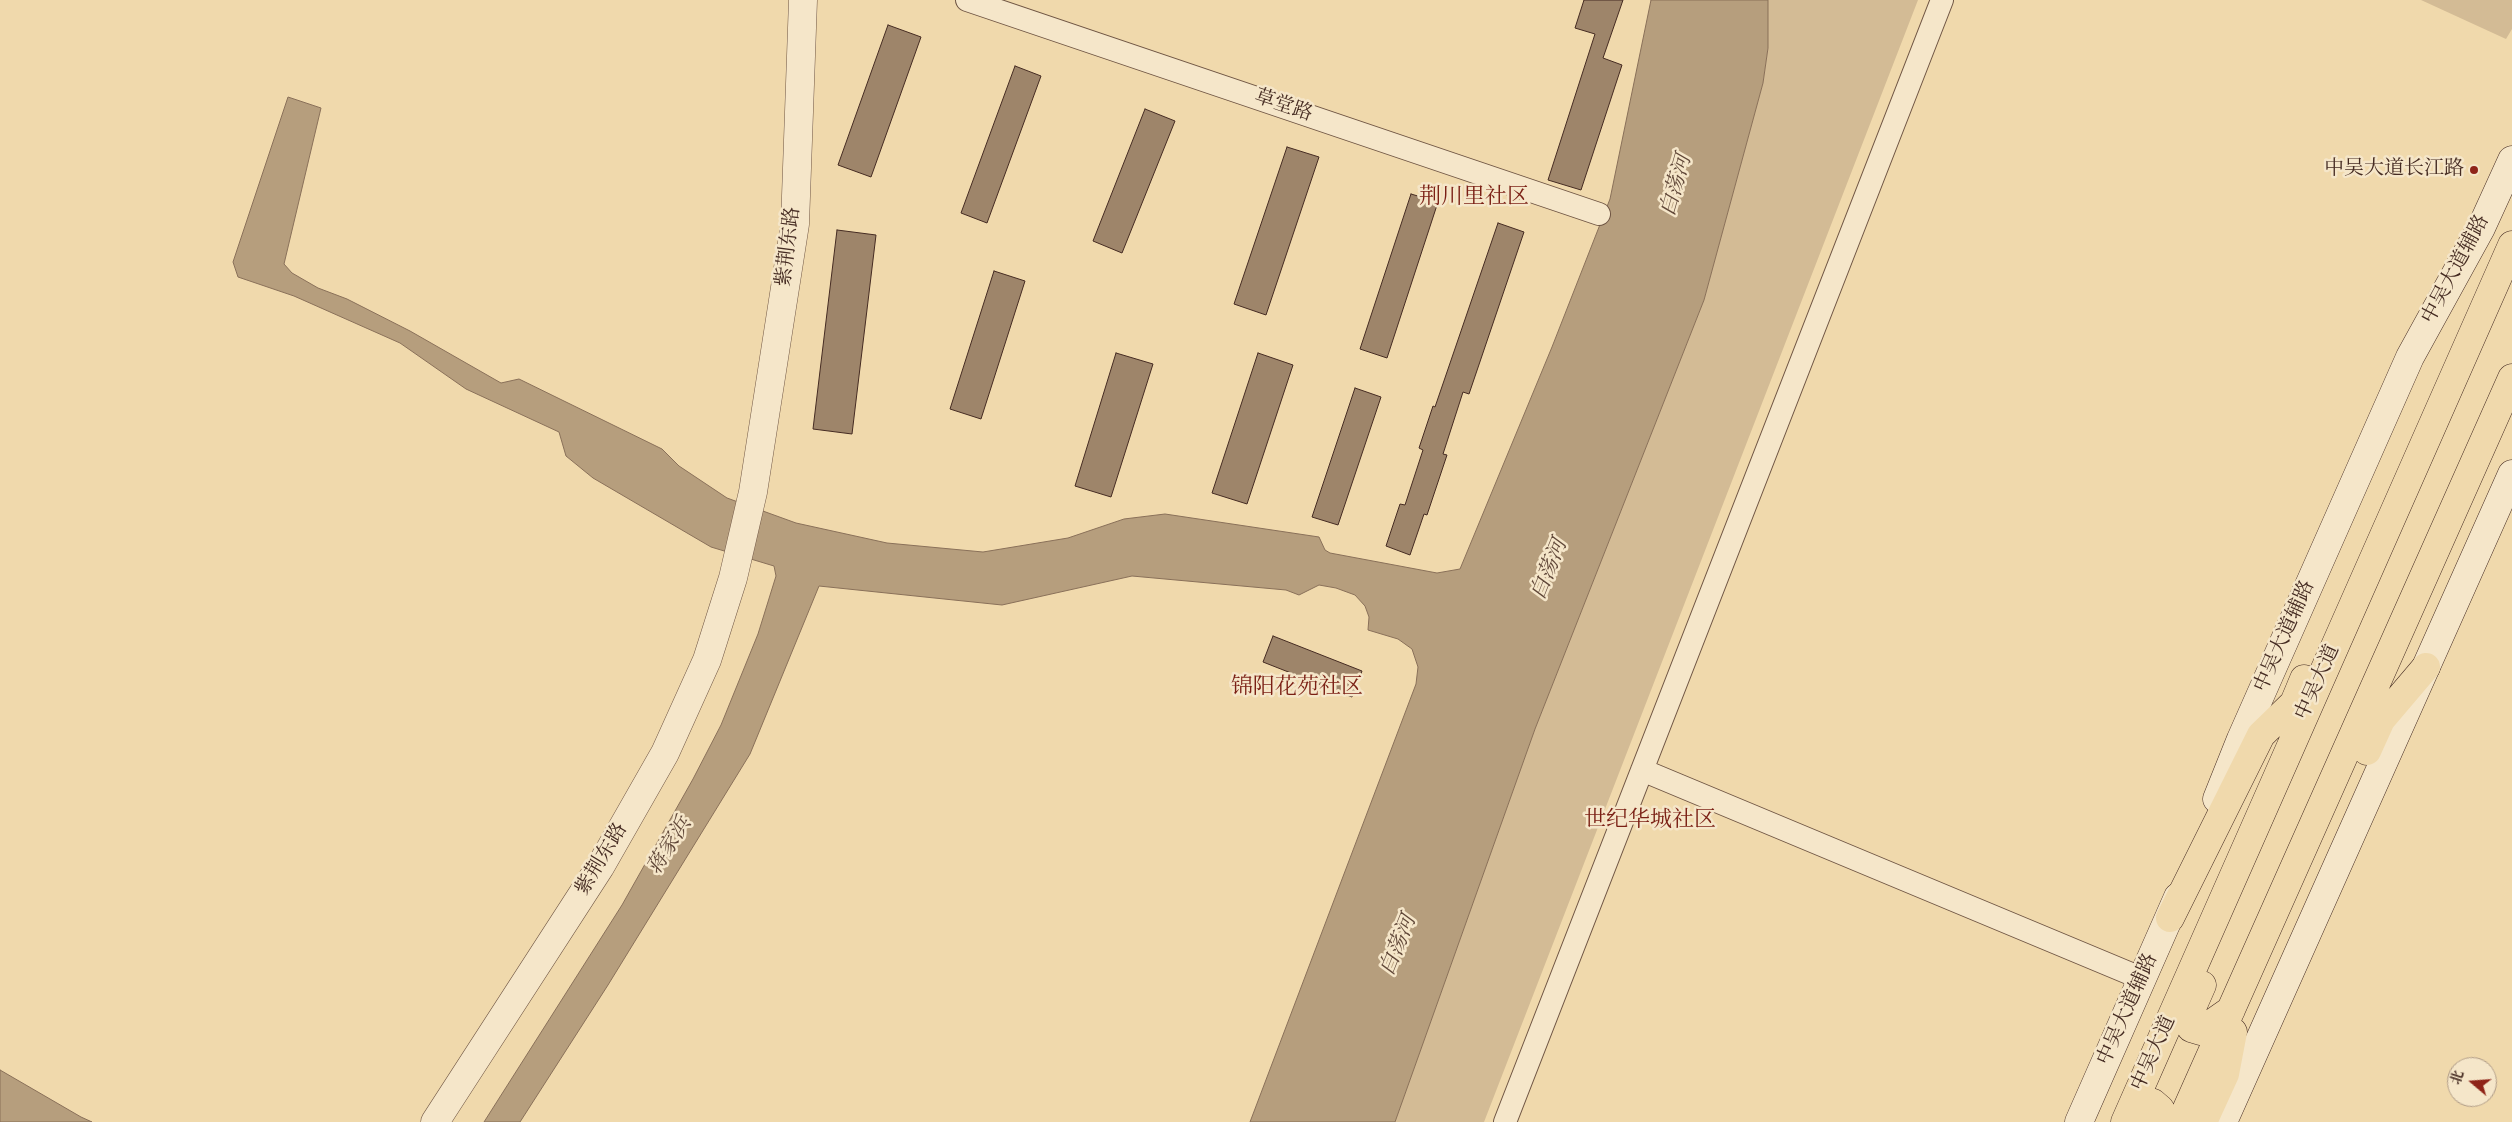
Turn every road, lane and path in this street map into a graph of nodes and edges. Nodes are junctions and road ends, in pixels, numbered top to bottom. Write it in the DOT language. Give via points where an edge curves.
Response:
graph roads {
  1 [pos="803,0"];
  2 [pos="814,0"];
  3 [pos="967,0"];
  4 [pos="1942,0"];
  5 [pos="2512,160"];
  6 [pos="1599,214"];
  7 [pos="2512,245"];
  8 [pos="2512,378"];
  9 [pos="2510,485"];
  10 [pos="758,492"];
  11 [pos="738,578"];
  12 [pos="2364,580"];
  13 [pos="2426,667"];
  14 [pos="1642,770"];
  15 [pos="2276,781"];
  16 [pos="2304,848"];
  17 [pos="2170,918"];
  18 [pos="2143,978"];
  19 [pos="2236,999"];
  20 [pos="435,1122"];
  21 [pos="452,1122"];
  22 [pos="1505,1122"];
  23 [pos="2079,1122"];
  24 [pos="2127,1122"];
  25 [pos="2158,1122"];
  26 [pos="2181,1122"];
  27 [pos="2203,1122"];
  28 [pos="2223,1122"];
  1 -- 10 [label="street, 紫荆东路" via="795,224"];
  2 -- 10 [label="street, 紫荆东路" via="802,253"];
  3 -- 6 [label="street, 草堂路"];
  4 -- 14 [label="street"];
  5 -- 17 [label="street, 中吴大道辅路" via="2482,228 2410,357 2241,739"];
  7 -- 12 [label="main road, 中吴大道"];
  8 -- 16 [label="main road"];
  9 -- 13 [label="street"];
  10 -- 11 [label="street"];
  11 -- 20 [label="street, 紫荆东路" via="708,660 665,753 600,867"];
  11 -- 21 [label="street, 紫荆东路" via="728,635 706,693 658,792 603,888"];
  12 -- 15 [label="main road, 中吴大道"];
  12 -- 17 [label="main road" via="2320,640 2294,704 2260,735"];
  13 -- 16 [label="main road" via="2381,720 2354,780"];
  13 -- 28 [label="street"];
  14 -- 18 [label="street"];
  14 -- 22 [label="street"];
  15 -- 19 [label="main road" via="2262,850 2190,1010 2191,1028 2201,1031"];
  15 -- 24 [label="main road, 中吴大道"];
  16 -- 19 [label="main road"];
  17 -- 18 [label="street, 中吴大道辅路"];
  18 -- 23 [label="street, 中吴大道辅路"];
  19 -- 26 [label="main road"];
  19 -- 27 [label="main road" via="2225,1074"];
  24 -- 25 [label="main road" via="2153,1103 2160,1109"];
}
